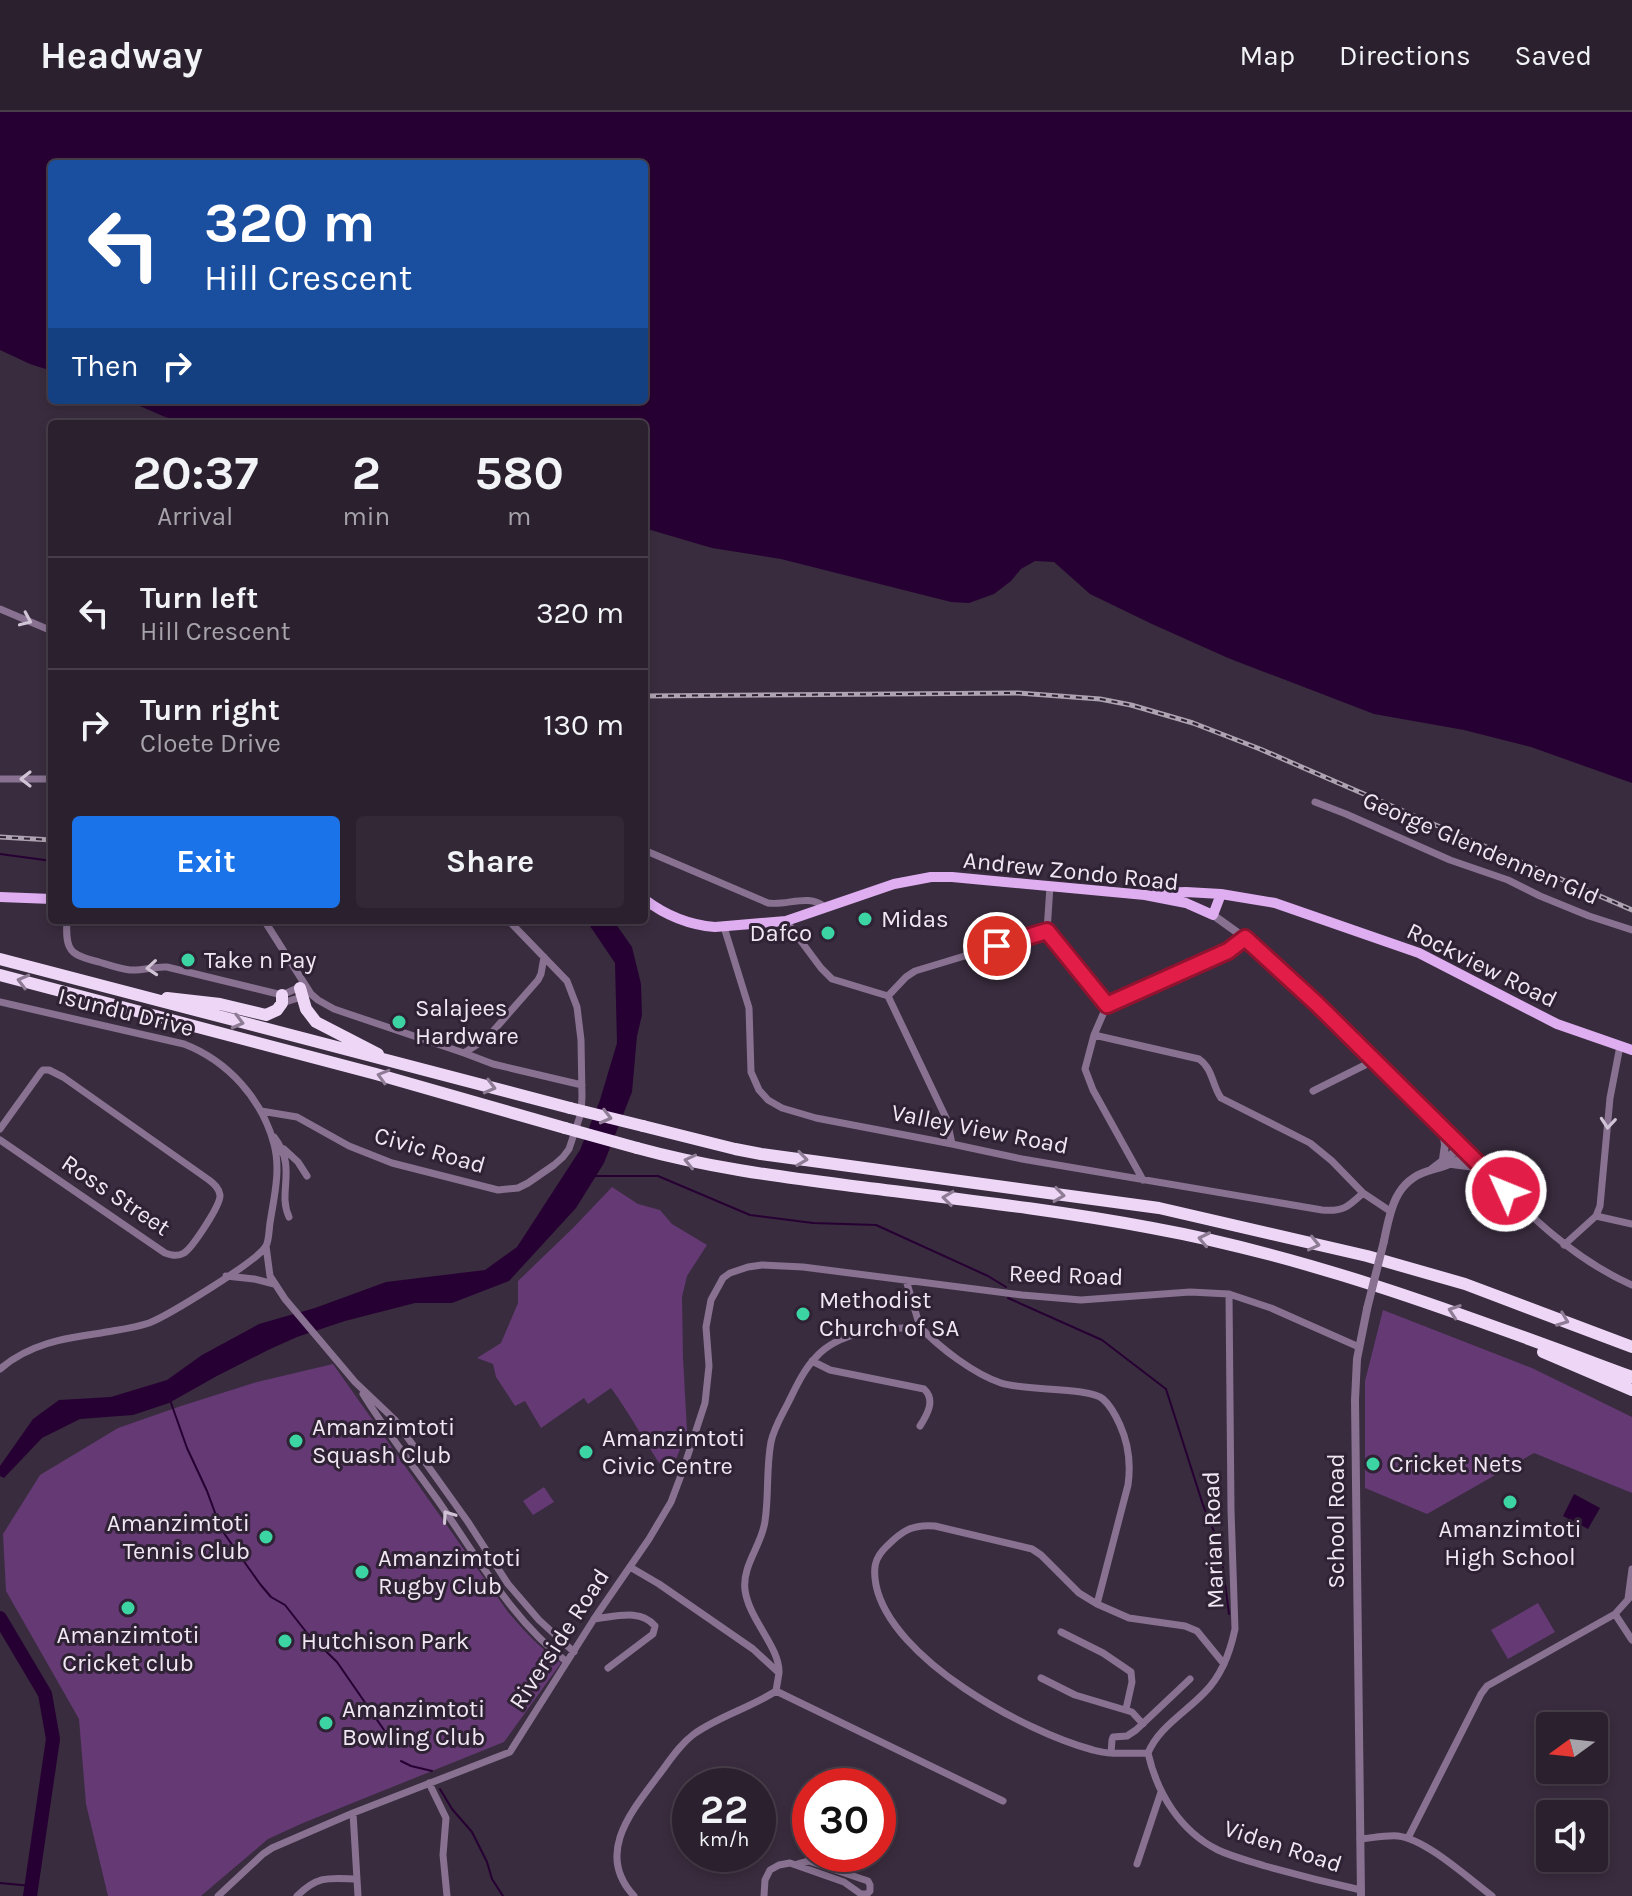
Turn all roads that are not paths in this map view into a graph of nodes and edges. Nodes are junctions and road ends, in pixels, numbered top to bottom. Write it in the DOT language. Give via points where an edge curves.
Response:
graph roads {
  1 [pos="0,609"];
  2 [pos="48,629"];
  3 [pos="0,779"];
  4 [pos="48,779"];
  5 [pos="1315,802"];
  6 [pos="648,852"];
  7 [pos="1050,886"];
  8 [pos="1221,894"];
  9 [pos="1145,895"];
  10 [pos="0,899"];
  11 [pos="48,899"];
  12 [pos="648,902"];
  13 [pos="825,907"];
  14 [pos="1213,915"];
  15 [pos="786,921"];
  16 [pos="67,924"];
  17 [pos="266,924"];
  18 [pos="512,924"];
  19 [pos="724,927"];
  20 [pos="1632,930"];
  21 [pos="1047,931"];
  22 [pos="1245,938"];
  23 [pos="544,957"];
  24 [pos="0,959"];
  25 [pos="0,975"];
  26 [pos="304,990"];
  27 [pos="888,996"];
  28 [pos="282,999"];
  29 [pos="152,1000"];
  30 [pos="0,1002"];
  31 [pos="1107,1005"];
  32 [pos="1094,1035"];
  33 [pos="1620,1046"];
  34 [pos="1632,1050"];
  35 [pos="464,1053"];
  36 [pos="1375,1060"];
  37 [pos="389,1061"];
  38 [pos="582,1085"];
  39 [pos="1313,1091"];
  40 [pos="261,1111"];
  41 [pos="1443,1128"];
  42 [pos="0,1129"];
  43 [pos="270,1133"];
  44 [pos="0,1140"];
  45 [pos="952,1144"];
  46 [pos="282,1147"];
  47 [pos="1464,1150"];
  48 [pos="1447,1162"];
  49 [pos="1482,1168"];
  50 [pos="307,1176"];
  51 [pos="1143,1180"];
  52 [pos="1363,1193"];
  53 [pos="1390,1211"];
  54 [pos="1596,1216"];
  55 [pos="289,1217"];
  56 [pos="1632,1224"];
  57 [pos="1564,1245"];
  58 [pos="266,1246"];
  59 [pos="762,1265"];
  60 [pos="226,1276"];
  61 [pos="906,1280"];
  62 [pos="274,1284"];
  63 [pos="1632,1285"];
  64 [pos="1229,1294"];
  65 [pos="920,1327"];
  66 [pos="1497,1327"];
  67 [pos="1629,1344"];
  68 [pos="1359,1347"];
  69 [pos="812,1361"];
  70 [pos="0,1369"];
  71 [pos="1632,1377"];
  72 [pos="355,1382"];
  73 [pos="1632,1390"];
  74 [pos="920,1426"];
  75 [pos="630,1567"];
  76 [pos="1632,1569"];
  77 [pos="1630,1598"];
  78 [pos="1097,1604"];
  79 [pos="1615,1614"];
  80 [pos="594,1619"];
  81 [pos="1061,1632"];
  82 [pos="553,1634"];
  83 [pos="581,1640"];
  84 [pos="1632,1640"];
  85 [pos="574,1652"];
  86 [pos="567,1662"];
  87 [pos="1224,1664"];
  88 [pos="608,1668"];
  89 [pos="779,1673"];
  90 [pos="1041,1678"];
  91 [pos="1190,1679"];
  92 [pos="776,1691"];
  93 [pos="1126,1709"];
  94 [pos="1143,1724"];
  95 [pos="1111,1753"];
  96 [pos="1148,1753"];
  97 [pos="429,1783"];
  98 [pos="1161,1792"];
  99 [pos="1003,1801"];
  100 [pos="353,1813"];
  101 [pos="1408,1838"];
  102 [pos="1360,1839"];
  103 [pos="792,1863"];
  104 [pos="798,1864"];
  105 [pos="1137,1864"];
  106 [pos="357,1879"];
  107 [pos="1361,1893"];
  108 [pos="218,1896"];
  109 [pos="297,1896"];
  110 [pos="358,1896"];
  111 [pos="447,1896"];
  112 [pos="634,1896"];
  113 [pos="764,1896"];
  114 [pos="1492,1896"];
  1 -- 2 [label="street, one-way"];
  4 -- 3 [label="street, one-way"];
  5 -- 20 [label="street, George Glendennen Gld"];
  6 -- 13 [label="street" via="768,903 815,900"];
  7 -- 9 [label="main road, Andrew Zondo Road"];
  7 -- 13 [label="main road, Andrew Zondo Road" via="931,877"];
  7 -- 21 [label="street"];
  8 -- 9 [label="main road, Rockview Road"];
  8 -- 14 [label="main road"];
  8 -- 33 [label="main road, Rockview Road" via="1275,903 1410,949 1557,1024"];
  9 -- 14 [label="main road, Andrew Zondo Road"];
  10 -- 11 [label="main road"];
  12 -- 19 [label="main road, Andrew Zondo Road" via="688,922"];
  13 -- 15 [label="main road, Andrew Zondo Road"];
  14 -- 22 [label="street, Andrew Zondo Road"];
  15 -- 19 [label="main road, Andrew Zondo Road"];
  15 -- 27 [label="street" via="832,979"];
  28 -- 16 [label="street, one-way" via="167,967 133,971 82,958 69,947"];
  17 -- 26 [label="street"];
  18 -- 23 [label="street, Civic Road"];
  19 -- 45 [label="street, Valley View Road" via="749,1008 751,1072 763,1095 782,1108 816,1118"];
  21 -- 27 [label="street" via="915,971"];
  21 -- 31 [label="street"];
  22 -- 31 [label="street" via="1228,951"];
  22 -- 36 [label="street, Andrew Zondo Road"];
  23 -- 35 [label="street" via="538,980 487,1038"];
  23 -- 38 [label="street, Civic Road" via="574,997"];
  24 -- 29 [label="highway"];
  66 -- 25 [label="highway, one-way, bridge" via="1282,1258 1153,1228 735,1171 637,1148"];
  26 -- 28 [label="street"];
  26 -- 35 [label="street" via="334,1009"];
  26 -- 37 [label="highway" via="308,1014 316,1022"];
  27 -- 45 [label="street" via="947,1120"];
  28 -- 29 [label="highway" via="277,1010 266,1015 199,1001"];
  29 -- 37 [label="highway, one-way"];
  30 -- 40 [label="street, Isundu Drive" via="192,1047 238,1079"];
  31 -- 32 [label="street"];
  32 -- 51 [label="street" via="1086,1074"];
  32 -- 52 [label="street" via="1199,1059 1210,1071 1218,1095 1310,1143"];
  33 -- 34 [label="main road, Rockview Road"];
  33 -- 54 [label="street, one-way"];
  35 -- 38 [label="street"];
  36 -- 39 [label="street"];
  36 -- 41 [label="street, Andrew Zondo Road"];
  37 -- 67 [label="highway, one-way, bridge" via="748,1152 1174,1212 1367,1256 1465,1284"];
  38 -- 40 [label="street, Civic Road" via="581,1113 563,1157 528,1183 508,1190 392,1163 297,1117"];
  40 -- 43 [label="street, Isundu Drive"];
  41 -- 47 [label="street, Andrew Zondo Road"];
  41 -- 48 [label="street"];
  42 -- 44 [label="street, Ross Street" via="46,1069 215,1185 220,1195 217,1208 185,1252 170,1255"];
  43 -- 46 [label="street"];
  43 -- 58 [label="street, Isundu Drive" via="277,1176"];
  45 -- 51 [label="street, Valley View Road"];
  46 -- 50 [label="street"];
  46 -- 55 [label="street"];
  47 -- 48 [label="street, School Road"];
  47 -- 49 [label="street, Andrew Zondo Road"];
  48 -- 49 [label="street"];
  48 -- 53 [label="street, School Road" via="1407,1182"];
  49 -- 57 [label="street, Andrew Zondo Road"];
  51 -- 52 [label="street, Valley View Road" via="1334,1211"];
  52 -- 53 [label="street"];
  53 -- 68 [label="street, School Road, bridge"];
  54 -- 56 [label="street"];
  54 -- 57 [label="street"];
  57 -- 63 [label="street, Andrew Zondo Road"];
  58 -- 60 [label="street"];
  58 -- 62 [label="street"];
  59 -- 61 [label="street, Reed Road"];
  59 -- 75 [label="street, Riverside Road" via="730,1273 711,1300 707,1387 699,1423 671,1502"];
  60 -- 62 [label="street"];
  60 -- 70 [label="street" via="148,1323 37,1347"];
  61 -- 64 [label="street, Reed Road" via="1081,1300"];
  61 -- 65 [label="street"];
  62 -- 72 [label="street"];
  64 -- 68 [label="street, Reed Road"];
  64 -- 87 [label="street, Marian Road" via="1236,1610"];
  65 -- 69 [label="street" via="847,1338"];
  65 -- 78 [label="street" via="993,1380 1020,1388 1087,1393 1111,1409 1123,1431 1130,1470"];
  66 -- 71 [label="highway"];
  66 -- 73 [label="highway" via="1512,1339"];
  68 -- 102 [label="street, School Road" via="1355,1400"];
  69 -- 74 [label="street" via="830,1370 924,1389 930,1401"];
  69 -- 89 [label="street" via="773,1434 765,1524 744,1577 748,1604 779,1660"];
  72 -- 82 [label="street" via="395,1420 508,1584"];
  86 -- 72 [label="street, one-way" via="525,1624"];
  75 -- 80 [label="street, Riverside Road"];
  75 -- 89 [label="street" via="753,1649"];
  76 -- 77 [label="street"];
  77 -- 79 [label="street"];
  78 -- 87 [label="street" via="1129,1618 1197,1631"];
  78 -- 95 [label="street" via="1032,1549 935,1526 899,1534 875,1562 886,1612 933,1666 1043,1731"];
  79 -- 84 [label="street"];
  79 -- 101 [label="street" via="1487,1686"];
  80 -- 83 [label="street, Riverside Road"];
  80 -- 88 [label="street" via="639,1616 655,1626 653,1634"];
  81 -- 93 [label="street" via="1131,1672"];
  82 -- 83 [label="street"];
  82 -- 85 [label="street"];
  83 -- 85 [label="street, Riverside Road"];
  85 -- 86 [label="street, Riverside Road"];
  86 -- 97 [label="street, Riverside Road" via="510,1752"];
  87 -- 96 [label="street, Marian Road" via="1206,1692 1158,1734"];
  89 -- 92 [label="street"];
  90 -- 93 [label="street" via="1075,1695"];
  91 -- 94 [label="street"];
  92 -- 99 [label="street"];
  92 -- 112 [label="street" via="692,1735 633,1810 621,1833 617,1858 619,1873"];
  93 -- 94 [label="street"];
  94 -- 95 [label="street" via="1132,1734 1113,1737"];
  95 -- 96 [label="street"];
  96 -- 98 [label="street, Viden Road"];
  97 -- 100 [label="street, Riverside Road"];
  97 -- 111 [label="street" via="446,1818"];
  98 -- 105 [label="street"];
  98 -- 107 [label="street, Viden Road" via="1183,1823 1216,1849"];
  100 -- 106 [label="street"];
  100 -- 108 [label="street, Riverside Road" via="272,1848"];
  101 -- 102 [label="street"];
  101 -- 114 [label="street"];
  102 -- 107 [label="street, School Road"];
  103 -- 113 [label="street" via="770,1870"];
  104 -- 104 [label="street" via="861,1894 870,1891 868,1881 809,1861"];
  106 -- 109 [label="street" via="315,1881"];
  106 -- 110 [label="street"];
}
